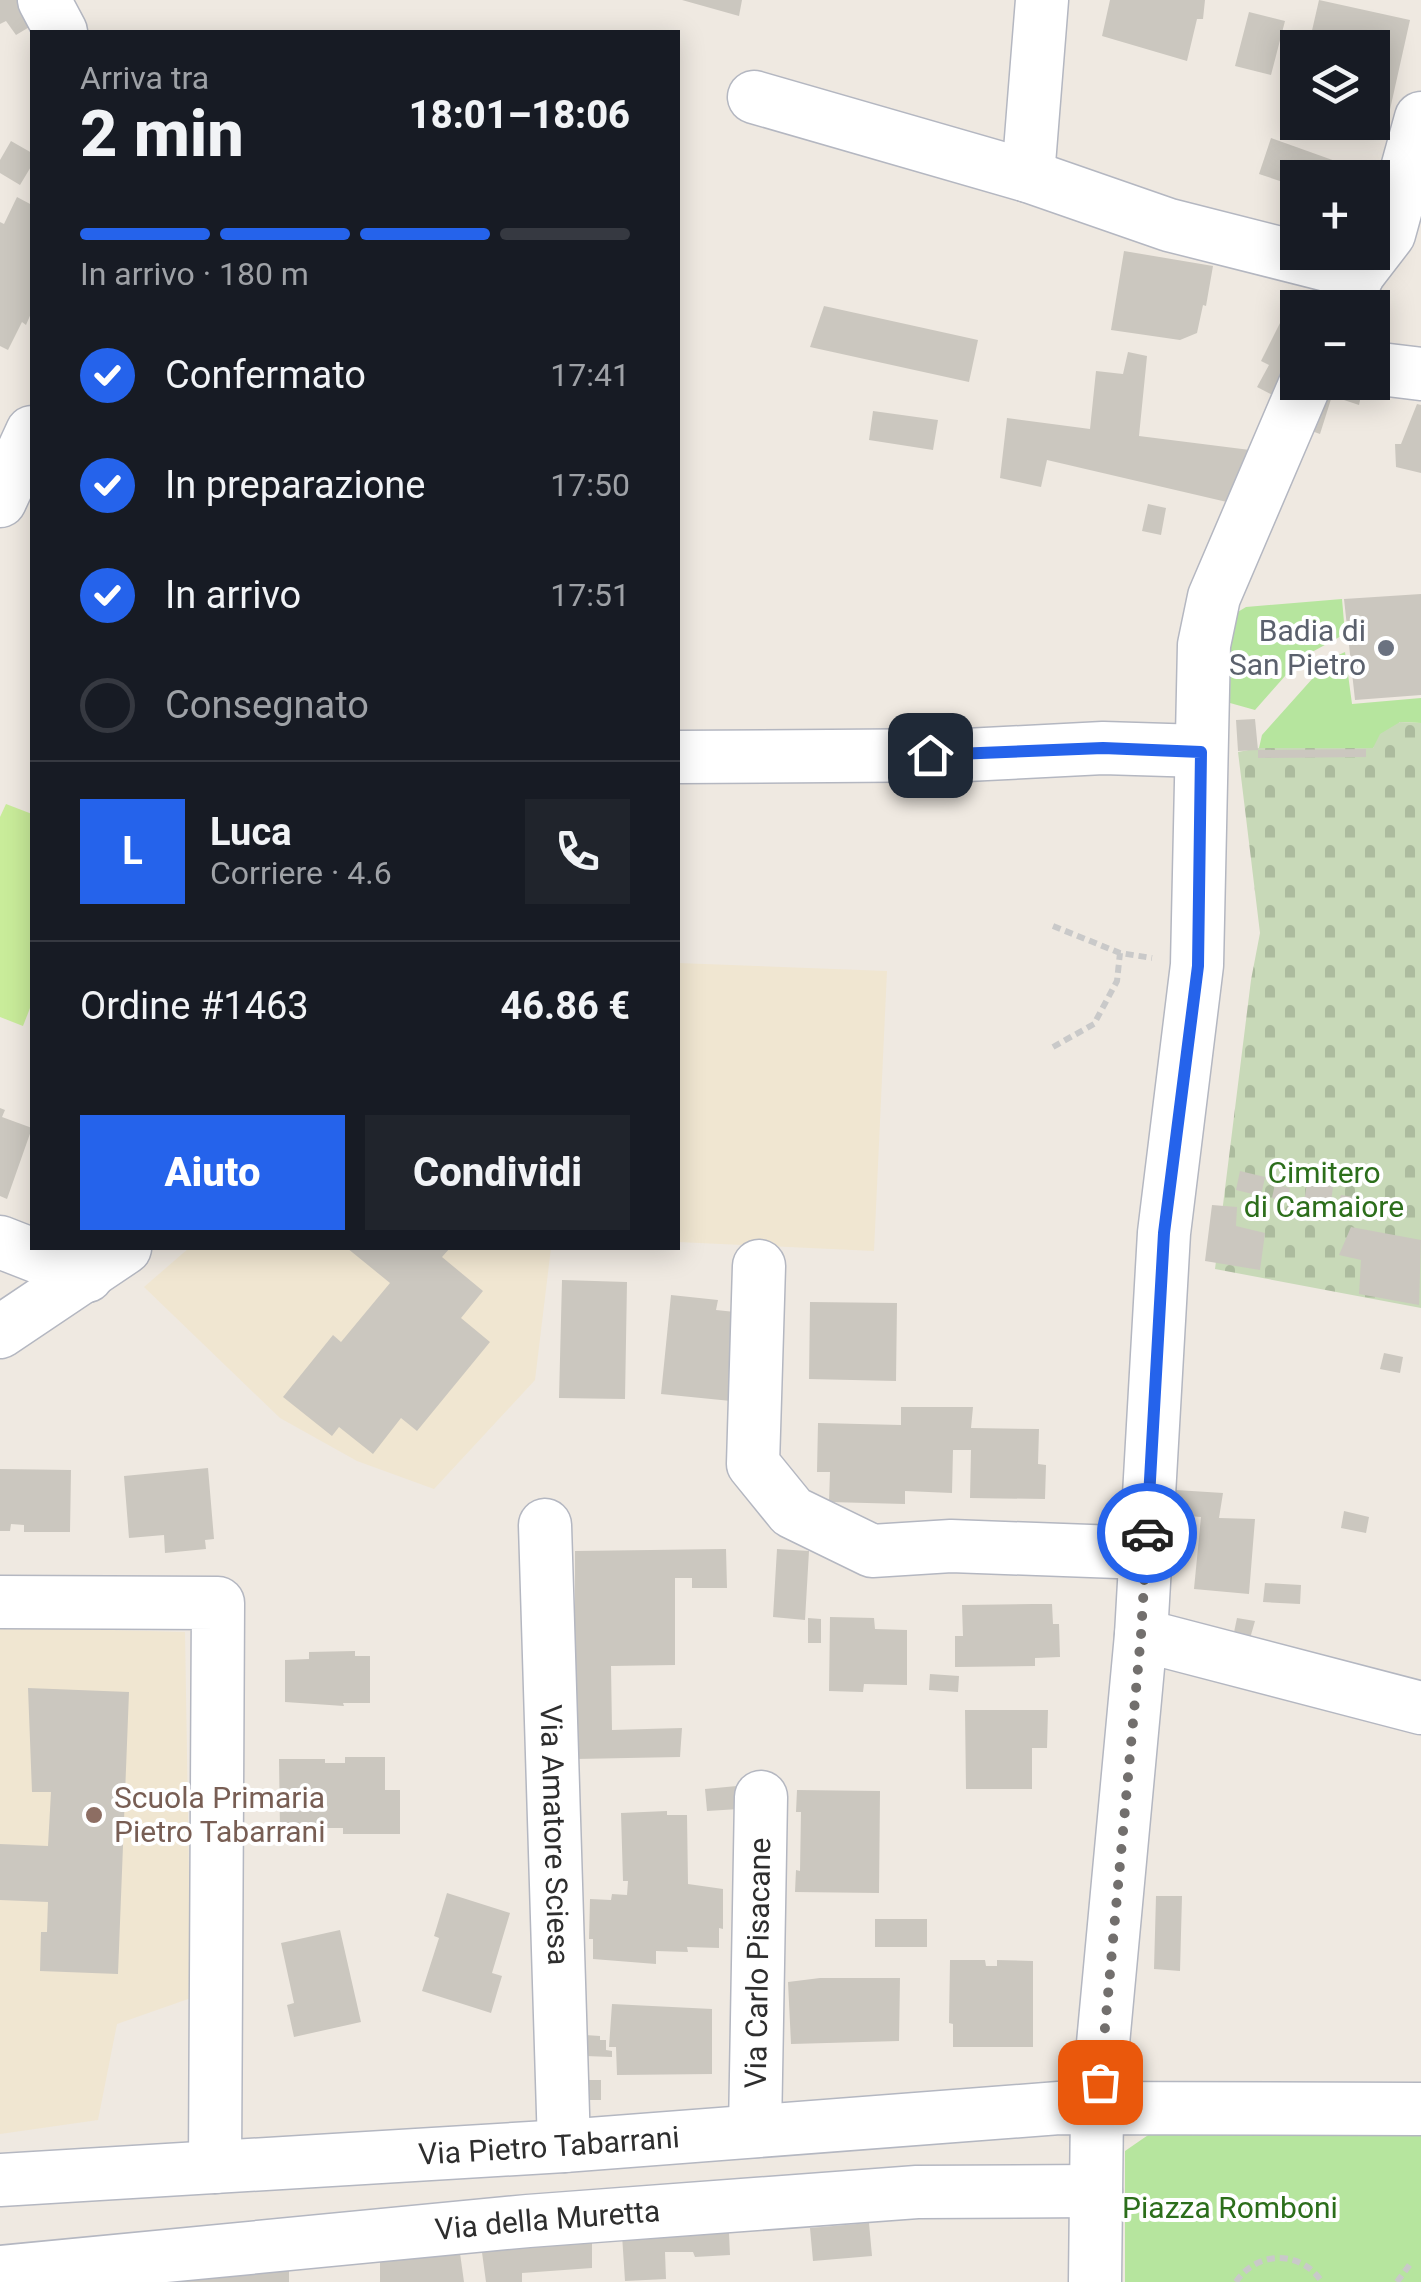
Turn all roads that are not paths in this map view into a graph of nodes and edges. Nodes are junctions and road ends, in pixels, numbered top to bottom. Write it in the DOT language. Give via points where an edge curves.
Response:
graph roads {
  1 [pos="44,0"];
  2 [pos="1042,0"];
  3 [pos="60,30"];
  4 [pos="754,97"];
  5 [pos="1421,118"];
  6 [pos="1028,176"];
  7 [pos="1350,290"];
  8 [pos="1390,370"];
  9 [pos="1421,374"];
  10 [pos="1298,400"];
  11 [pos="30,436"];
  12 [pos="0,500"];
  13 [pos="1201,752"];
  14 [pos="680,757"];
  15 [pos="0,1242"];
  16 [pos="30,1248"];
  17 [pos="42,1250"];
  18 [pos="106,1262"];
  19 [pos="759,1266"];
  20 [pos="0,1332"];
  21 [pos="545,1525"];
  22 [pos="1146,1552"];
  23 [pos="0,1602"];
  24 [pos="1141,1635"];
  25 [pos="1421,1708"];
  26 [pos="762,1796"];
  27 [pos="1097,2108"];
  28 [pos="1421,2109"];
  29 [pos="755,2131"];
  30 [pos="564,2146"];
  31 [pos="214,2167"];
  32 [pos="0,2180"];
  33 [pos="1096,2191"];
  34 [pos="0,2272"];
  35 [pos="1095,2282"];
  1 -- 3 [label="street"];
  2 -- 6 [label="street"];
  4 -- 6 [label="street"];
  5 -- 7 [label="street" via="1390,234"];
  6 -- 7 [label="street"];
  8 -- 9 [label="street"];
  10 -- 13 [label="street" via="1214,597 1204,645"];
  11 -- 12 [label="street"];
  13 -- 14 [label="street"];
  13 -- 22 [label="street" via="1198,966 1164,1233"];
  15 -- 16 [label="street"];
  17 -- 18 [label="street"];
  18 -- 20 [label="street"];
  19 -- 22 [label="street" via="752,1464 792,1512 872,1551 951,1546"];
  21 -- 30 [label="street, Via Amatore Sciesa"];
  22 -- 24 [label="street"];
  23 -- 31 [label="street" via="218,1603"];
  24 -- 25 [label="street"];
  24 -- 27 [label="street"];
  26 -- 29 [label="street, Via Carlo Pisacane"];
  27 -- 28 [label="street, Via Pietro Tabarrani"];
  27 -- 29 [label="street, Via Pietro Tabarrani"];
  27 -- 33 [label="street"];
  29 -- 30 [label="street, Via Pietro Tabarrani"];
  30 -- 31 [label="street, Via Pietro Tabarrani"];
  31 -- 32 [label="street, Via Pietro Tabarrani"];
  33 -- 34 [label="street, Via della Muretta" via="917,2192"];
  33 -- 35 [label="street"];
}
